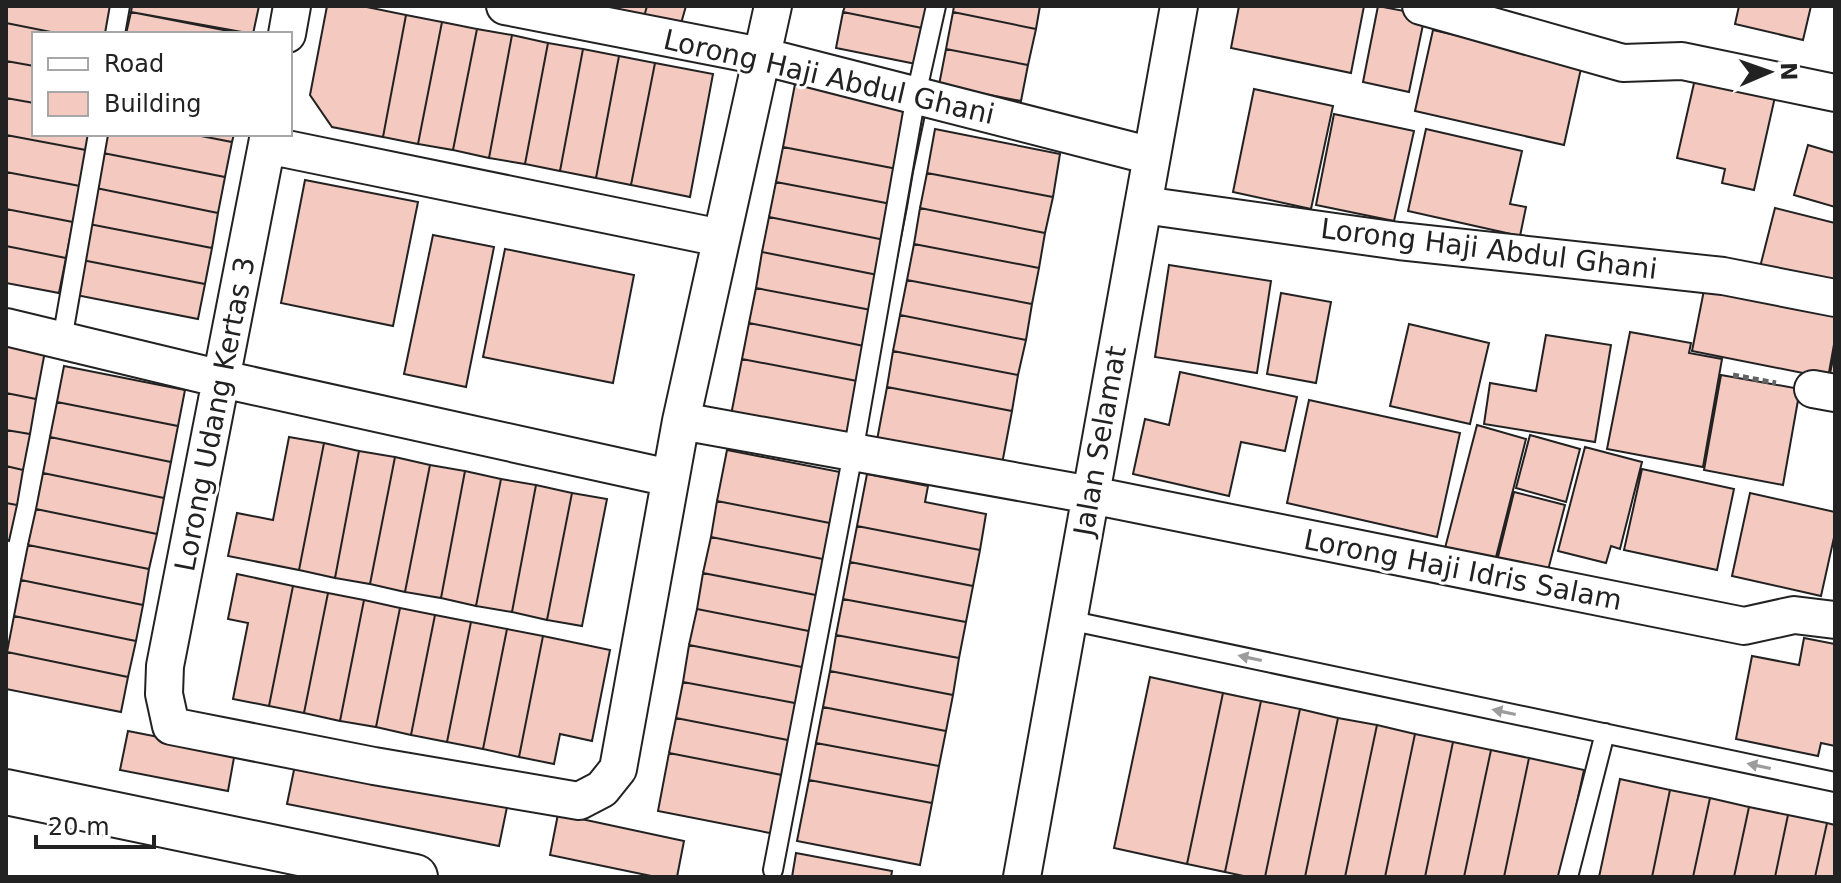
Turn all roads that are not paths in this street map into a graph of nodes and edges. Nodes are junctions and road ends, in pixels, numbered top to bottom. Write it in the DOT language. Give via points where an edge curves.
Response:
graph roads {
  1 [pos="120,6"];
  2 [pos="292,6"];
  3 [pos="505,6"];
  4 [pos="773,6"];
  5 [pos="936,6"];
  6 [pos="1179,6"];
  7 [pos="1421,6"];
  8 [pos="115,32"];
  9 [pos="287,32"];
  10 [pos="761,56"];
  11 [pos="1835,93"];
  12 [pos="916,95"];
  13 [pos="98,136"];
  14 [pos="268,140"];
  15 [pos="1152,156"];
  16 [pos="1143,205"];
  17 [pos="721,238"];
  18 [pos="1835,298"];
  19 [pos="6,327"];
  20 [pos="62,340"];
  21 [pos="222,379"];
  22 [pos="681,421"];
  23 [pos="853,453"];
  24 [pos="670,478"];
  25 [pos="1091,495"];
  26 [pos="1068,620"];
  27 [pos="1835,620"];
  28 [pos="1605,733"];
  29 [pos="1835,782"];
  30 [pos="6,792"];
  31 [pos="1030,830"];
  32 [pos="773,870"];
  33 [pos="415,877"];
  34 [pos="1022,877"];
  35 [pos="1041,877"];
  36 [pos="1568,877"];
  1 -- 8 [label="lane"];
  2 -- 9 [label="street"];
  3 -- 10 [label="street, Lorong Haji Abdul Ghani"];
  4 -- 10 [label="street"];
  5 -- 12 [label="lane"];
  6 -- 15 [label="street, Jalan Selamat"];
  7 -- 11 [label="street" via="1623,63 1682,61"];
  10 -- 12 [label="street, Lorong Haji Abdul Ghani"];
  10 -- 17 [label="street"];
  12 -- 15 [label="street, Lorong Haji Abdul Ghani"];
  12 -- 23 [label="lane"];
  13 -- 20 [label="lane"];
  14 -- 17 [label="street"];
  14 -- 21 [label="street, Lorong Udang Kertas 3"];
  15 -- 16 [label="street, Jalan Selamat"];
  16 -- 18 [label="street, Lorong Haji Abdul Ghani" via="1399,241 1723,276"];
  16 -- 25 [label="street, Jalan Selamat"];
  17 -- 22 [label="street"];
  19 -- 20 [label="street"];
  20 -- 21 [label="street"];
  21 -- 24 [label="street"];
  21 -- 24 [label="street, Lorong Udang Kertas 3" via="165,666 171,726 579,801 602,789 618,769"];
  22 -- 23 [label="street, Lorong Haji Idris Salam"];
  22 -- 24 [label="street"];
  23 -- 25 [label="street, Lorong Haji Idris Salam"];
  23 -- 32 [label="lane"];
  25 -- 26 [label="street, Jalan Selamat"];
  25 -- 27 [label="street, Lorong Haji Idris Salam" via="1744,626 1794,615"];
  28 -- 26 [label="lane, one-way"];
  26 -- 31 [label="street, Jalan Selamat"];
  29 -- 28 [label="lane, one-way"];
  28 -- 36 [label="lane"];
  30 -- 33 [label="main road"];
  31 -- 34 [label="street, Jalan Selamat"];
  31 -- 35 [label="lane"];
}
